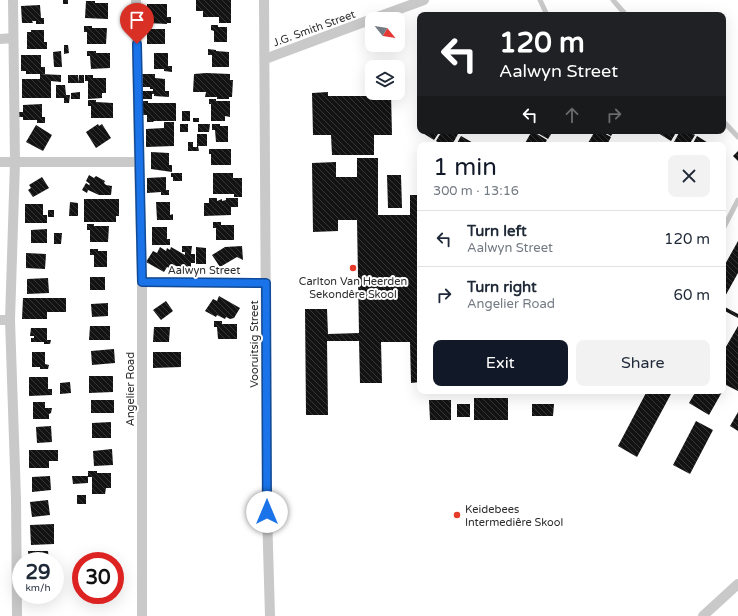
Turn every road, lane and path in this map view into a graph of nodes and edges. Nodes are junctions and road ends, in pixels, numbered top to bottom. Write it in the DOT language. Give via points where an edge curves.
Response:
graph roads {
  1 [pos="13,0"];
  2 [pos="136,0"];
  3 [pos="264,0"];
  4 [pos="424,0"];
  5 [pos="540,0"];
  6 [pos="613,0"];
  7 [pos="391,12"];
  8 [pos="546,12"];
  9 [pos="623,12"];
  10 [pos="365,22"];
  11 [pos="13,38"];
  12 [pos="0,39"];
  13 [pos="265,58"];
  14 [pos="726,123"];
  15 [pos="738,137"];
  16 [pos="0,162"];
  17 [pos="15,162"];
  18 [pos="139,162"];
  19 [pos="738,200"];
  20 [pos="726,223"];
  21 [pos="142,282"];
  22 [pos="266,283"];
  23 [pos="5,320"];
  24 [pos="738,584"];
  25 [pos="17,616"];
  26 [pos="142,616"];
  27 [pos="270,616"];
  28 [pos="703,616"];
  1 -- 11 [label="street"];
  2 -- 18 [label="street, Angelier Road"];
  3 -- 13 [label="street, Vooruitsig Street"];
  4 -- 7 [label="street, J.G. Smith Street"];
  5 -- 8 [label="lane"];
  6 -- 9 [label="lane"];
  10 -- 13 [label="street, J.G. Smith Street"];
  11 -- 12 [label="street"];
  11 -- 17 [label="street"];
  13 -- 22 [label="street, Vooruitsig Street"];
  14 -- 15 [label="lane"];
  16 -- 17 [label="street"];
  17 -- 18 [label="street"];
  17 -- 23 [label="street"];
  18 -- 21 [label="street, Angelier Road"];
  19 -- 20 [label="lane"];
  21 -- 22 [label="street, Aalwyn Street"];
  21 -- 26 [label="street, Angelier Road"];
  22 -- 27 [label="street, Vooruitsig Street"];
  23 -- 25 [label="street" via="16,499"];
  24 -- 28 [label="street"];
}
